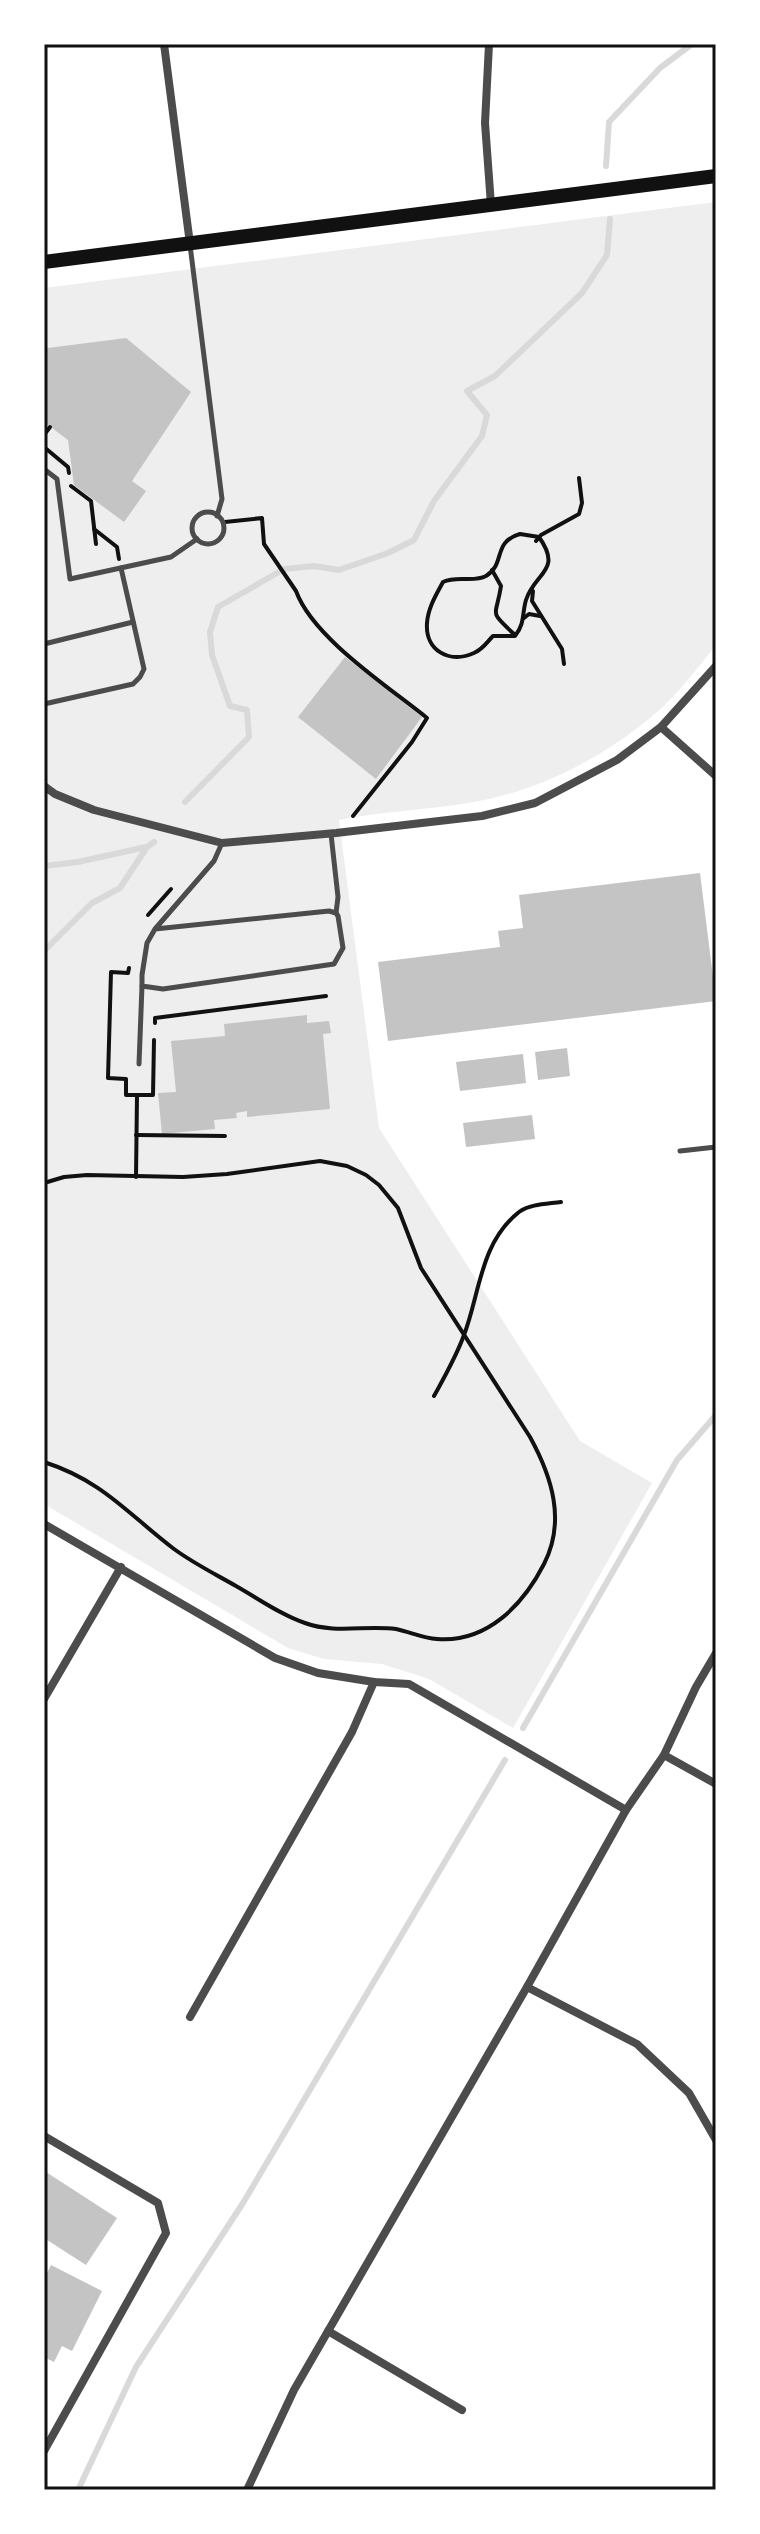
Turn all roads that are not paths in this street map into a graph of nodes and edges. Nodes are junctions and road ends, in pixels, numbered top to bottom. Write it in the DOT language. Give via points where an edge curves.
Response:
graph roads {
  1 [pos="164,44"];
  2 [pos="489,44"];
  3 [pos="716,176"];
  4 [pos="491,205"];
  5 [pos="190,244"];
  6 [pos="44,262"];
  7 [pos="44,469"];
  8 [pos="217,516"];
  9 [pos="197,539"];
  10 [pos="121,568"];
  11 [pos="133,622"];
  12 [pos="44,644"];
  13 [pos="716,666"];
  14 [pos="44,704"];
  15 [pos="661,727"];
  16 [pos="716,776"];
  17 [pos="44,786"];
  18 [pos="333,833"];
  19 [pos="222,843"];
  20 [pos="336,913"];
  21 [pos="155,929"];
  22 [pos="142,986"];
  23 [pos="139,1064"];
  24 [pos="716,1147"];
  25 [pos="680,1151"];
  26 [pos="44,1524"];
  27 [pos="121,1567"];
  28 [pos="716,1653"];
  29 [pos="374,1682"];
  30 [pos="44,1699"];
  31 [pos="664,1755"];
  32 [pos="716,1784"];
  33 [pos="626,1810"];
  34 [pos="527,1987"];
  35 [pos="190,2017"];
  36 [pos="44,2136"];
  37 [pos="716,2140"];
  38 [pos="328,2331"];
  39 [pos="462,2410"];
  40 [pos="44,2451"];
  41 [pos="247,2490"];
  1 -- 5 [label="street"];
  2 -- 4 [label="street" via="485,123"];
  3 -- 4 [label="main road"];
  4 -- 5 [label="main road"];
  5 -- 6 [label="main road"];
  5 -- 8 [label="lane" via="222,499"];
  7 -- 10 [label="lane" via="57,479 70,579"];
  8 -- 9 [label="lane" via="209,512 197,517"];
  8 -- 9 [label="lane" via="224,532 216,542"];
  9 -- 10 [label="lane" via="171,557"];
  10 -- 11 [label="lane"];
  11 -- 12 [label="lane"];
  11 -- 14 [label="lane" via="144,669 133,684"];
  13 -- 15 [label="street"];
  15 -- 16 [label="street"];
  15 -- 18 [label="street" via="617,760 535,803 482,816"];
  17 -- 19 [label="street" via="94,810"];
  18 -- 19 [label="street"];
  18 -- 20 [label="lane"];
  19 -- 21 [label="lane" via="214,861"];
  20 -- 21 [label="lane"];
  20 -- 22 [label="lane" via="343,948 334,964 163,989"];
  21 -- 22 [label="lane" via="147,943"];
  22 -- 23 [label="lane"];
  24 -- 25 [label="lane"];
  26 -- 27 [label="street"];
  27 -- 29 [label="street" via="275,1658 318,1673"];
  27 -- 30 [label="street"];
  28 -- 31 [label="street"];
  29 -- 33 [label="street" via="409,1684"];
  29 -- 35 [label="street" via="352,1732"];
  31 -- 32 [label="street"];
  31 -- 33 [label="street"];
  33 -- 34 [label="street"];
  34 -- 37 [label="street" via="637,2044 689,2093"];
  34 -- 38 [label="street"];
  36 -- 40 [label="street" via="158,2203 166,2233"];
  38 -- 39 [label="street"];
  38 -- 41 [label="street"];
}
